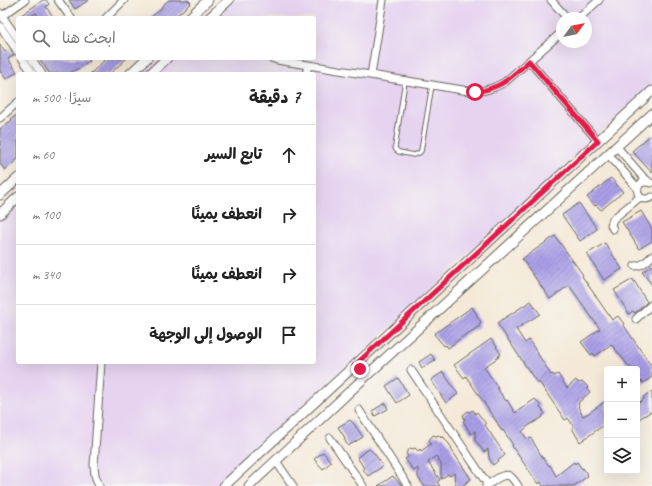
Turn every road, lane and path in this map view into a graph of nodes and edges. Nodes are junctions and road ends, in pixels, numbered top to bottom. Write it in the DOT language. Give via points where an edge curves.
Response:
graph roads {
  1 [pos="25,0"];
  2 [pos="58,0"];
  3 [pos="124,0"];
  4 [pos="208,0"];
  5 [pos="229,0"];
  6 [pos="383,0"];
  7 [pos="551,0"];
  8 [pos="599,0"];
  9 [pos="562,12"];
  10 [pos="586,12"];
  11 [pos="1,14"];
  12 [pos="69,16"];
  13 [pos="108,16"];
  14 [pos="191,16"];
  15 [pos="215,16"];
  16 [pos="0,26"];
  17 [pos="16,36"];
  18 [pos="556,37"];
  19 [pos="16,49"];
  20 [pos="23,60"];
  21 [pos="32,60"];
  22 [pos="145,60"];
  23 [pos="165,60"];
  24 [pos="282,60"];
  25 [pos="529,61"];
  26 [pos="308,65"];
  27 [pos="32,72"];
  28 [pos="41,72"];
  29 [pos="132,72"];
  30 [pos="152,72"];
  31 [pos="306,72"];
  32 [pos="371,75"];
  33 [pos="405,81"];
  34 [pos="432,86"];
  35 [pos="652,91"];
  36 [pos="16,104"];
  37 [pos="652,114"];
  38 [pos="0,118"];
  39 [pos="598,141"];
  40 [pos="617,147"];
  41 [pos="608,155"];
  42 [pos="16,180"];
  43 [pos="650,182"];
  44 [pos="637,189"];
  45 [pos="0,195"];
  46 [pos="640,197"];
  47 [pos="16,199"];
  48 [pos="651,199"];
  49 [pos="0,214"];
  50 [pos="613,229"];
  51 [pos="652,256"];
  52 [pos="635,266"];
  53 [pos="652,304"];
  54 [pos="636,319"];
  55 [pos="365,355"];
  56 [pos="100,364"];
  57 [pos="354,366"];
  58 [pos="376,368"];
  59 [pos="411,370"];
  60 [pos="364,378"];
  61 [pos="359,410"];
  62 [pos="330,438"];
  63 [pos="276,461"];
  64 [pos="487,485"];
  65 [pos="99,486"];
  66 [pos="224,486"];
  67 [pos="249,486"];
  68 [pos="293,486"];
  69 [pos="363,486"];
  70 [pos="408,486"];
  71 [pos="518,486"];
  1 -- 11 [label="street"];
  2 -- 12 [label="street"];
  3 -- 13 [label="street"];
  4 -- 14 [label="street"];
  5 -- 15 [label="street"];
  6 -- 32 [label="street"];
  7 -- 9 [label="street"];
  8 -- 10 [label="street"];
  11 -- 17 [label="street"];
  16 -- 19 [label="street"];
  18 -- 25 [label="street"];
  20 -- 27 [label="street"];
  21 -- 28 [label="street"];
  22 -- 29 [label="street"];
  23 -- 30 [label="street"];
  24 -- 26 [label="street"];
  25 -- 34 [label="street" via="505,82 486,90 475,92"];
  25 -- 39 [label="street"];
  26 -- 31 [label="street"];
  26 -- 32 [label="street"];
  32 -- 33 [label="street"];
  33 -- 34 [label="street"];
  33 -- 34 [label="lane" via="395,147 399,152 414,155 421,151"];
  35 -- 39 [label="street"];
  36 -- 38 [label="street"];
  37 -- 40 [label="street"];
  39 -- 55 [label="street"];
  40 -- 41 [label="street"];
  40 -- 43 [label="street" via="642,177"];
  41 -- 44 [label="street"];
  41 -- 58 [label="street"];
  42 -- 45 [label="street"];
  43 -- 44 [label="street" via="642,182"];
  44 -- 46 [label="street"];
  46 -- 48 [label="street" via="644,200"];
  46 -- 50 [label="street" via="613,220"];
  47 -- 49 [label="street"];
  51 -- 52 [label="street" via="643,264"];
  53 -- 54 [label="street"];
  55 -- 57 [label="street"];
  55 -- 58 [label="street" via="367,362"];
  56 -- 65 [label="street" via="94,465"];
  57 -- 60 [label="street" via="362,372"];
  57 -- 66 [label="street"];
  58 -- 60 [label="street"];
  59 -- 64 [label="street"];
  60 -- 63 [label="street"];
  61 -- 70 [label="street"];
  62 -- 69 [label="street"];
  63 -- 67 [label="street"];
  63 -- 68 [label="street"];
  64 -- 71 [label="street" via="506,475 512,477"];
}
